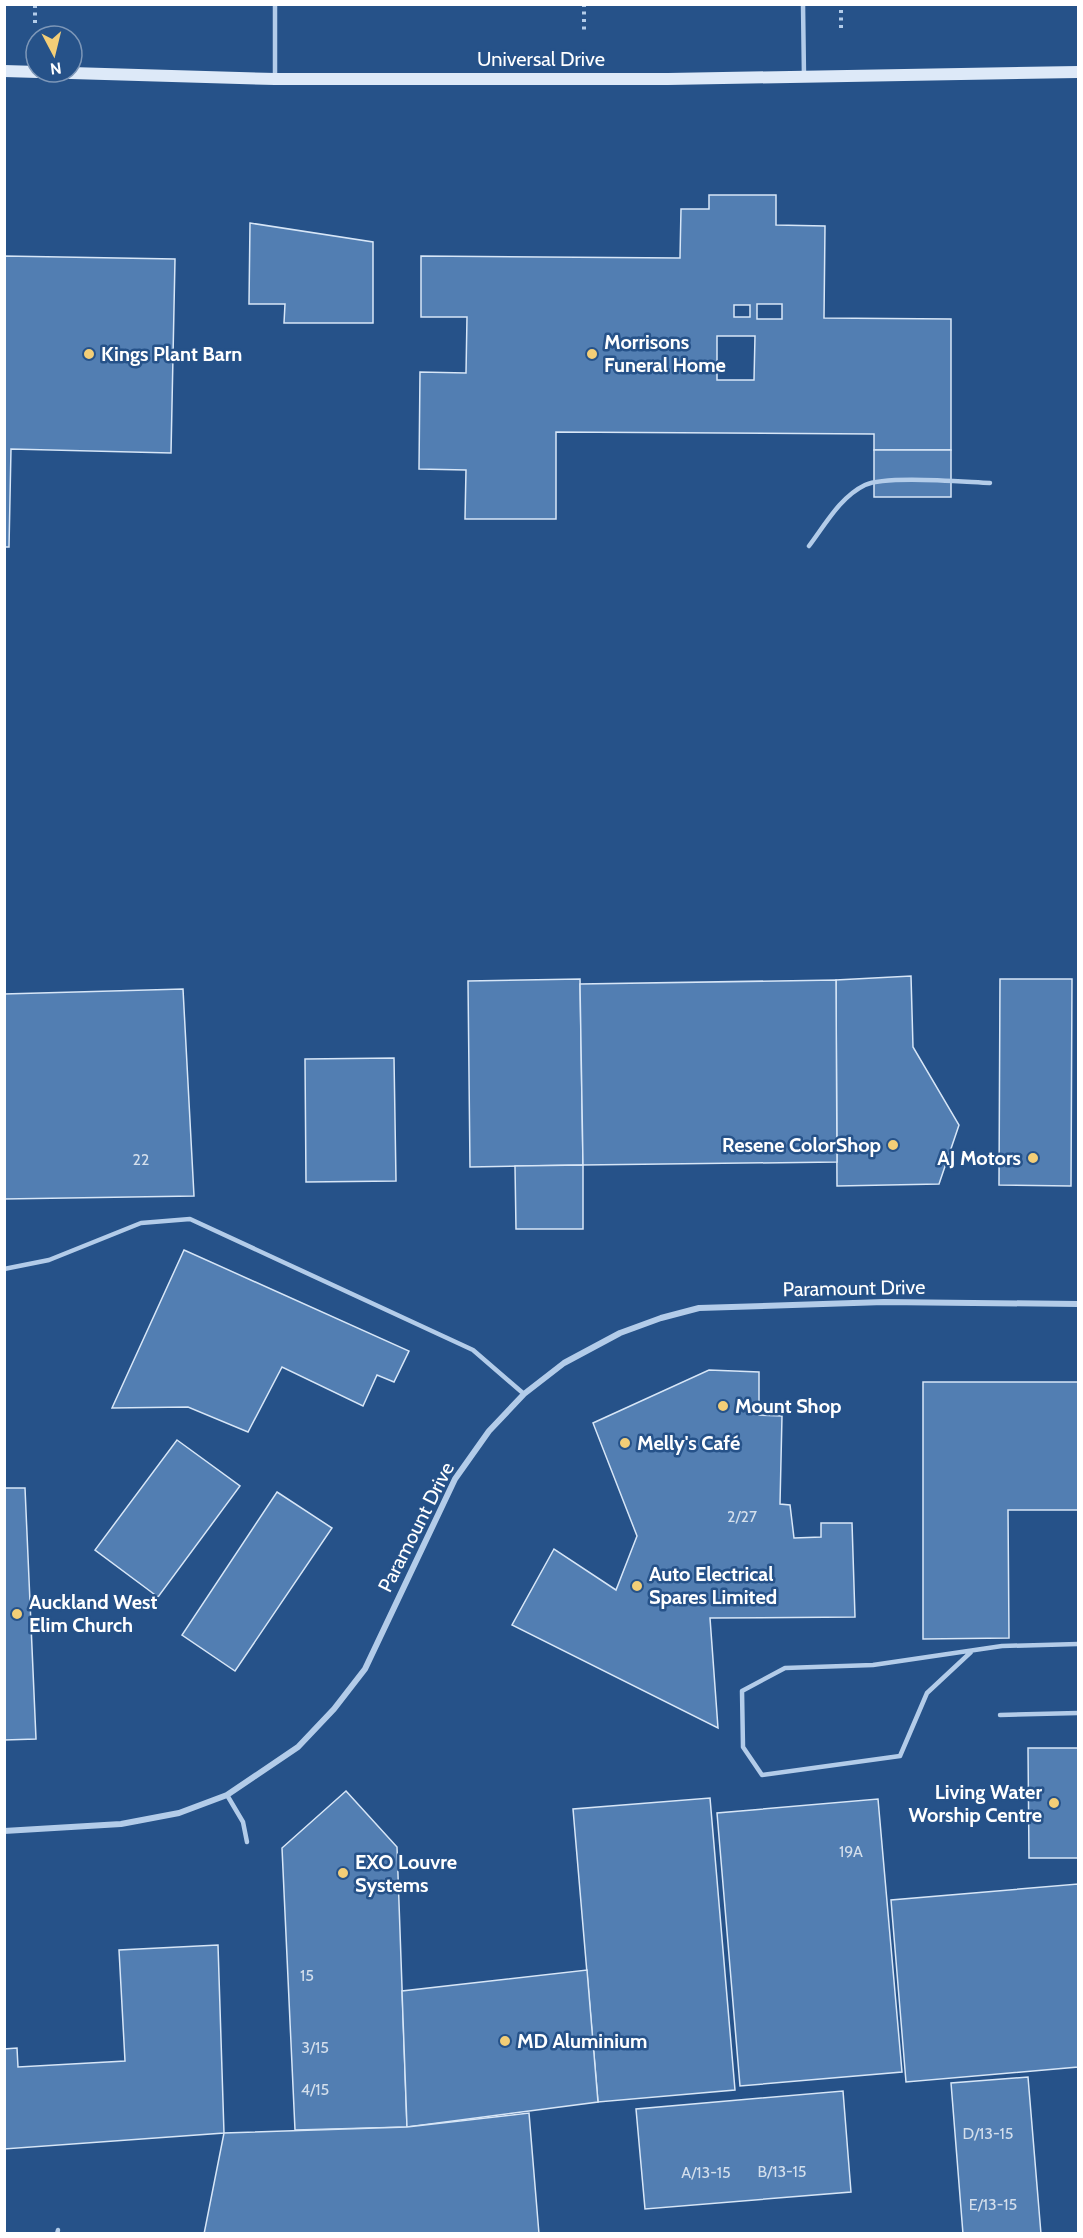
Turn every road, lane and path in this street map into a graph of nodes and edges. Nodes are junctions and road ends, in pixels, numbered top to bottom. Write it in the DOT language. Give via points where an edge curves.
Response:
graph roads {
  1 [pos="35,4"];
  2 [pos="275,4"];
  3 [pos="584,4"];
  4 [pos="803,4"];
  5 [pos="841,4"];
  6 [pos="35,23"];
  7 [pos="841,28"];
  8 [pos="584,30"];
  9 [pos="4,71"];
  10 [pos="1078,72"];
  11 [pos="804,76"];
  12 [pos="275,79"];
  13 [pos="990,483"];
  14 [pos="809,546"];
  15 [pos="4,1269"];
  16 [pos="1078,1304"];
  17 [pos="524,1394"];
  18 [pos="1078,1644"];
  19 [pos="970,1652"];
  20 [pos="1078,1713"];
  21 [pos="1000,1715"];
  22 [pos="227,1795"];
  23 [pos="4,1832"];
  24 [pos="247,1842"];
  1 -- 6 [label="path"];
  2 -- 12 [label="lane"];
  3 -- 8 [label="path"];
  4 -- 11 [label="lane"];
  5 -- 7 [label="path"];
  9 -- 12 [label="main road, Universal Drive"];
  10 -- 11 [label="main road, Universal Drive"];
  11 -- 12 [label="main road, Universal Drive"];
  13 -- 14 [label="lane" via="890,481 866,485 839,505"];
  15 -- 17 [label="lane" via="50,1260 141,1223 190,1219 473,1350"];
  16 -- 17 [label="street, Paramount Drive" via="884,1302 699,1308 620,1333 564,1363"];
  17 -- 22 [label="street, Paramount Drive" via="489,1431 455,1479 365,1669 298,1747"];
  18 -- 19 [label="lane" via="1002,1646"];
  19 -- 19 [label="lane" via="873,1665 785,1668 742,1691 743,1747 762,1775 900,1756 927,1693"];
  20 -- 21 [label="lane"];
  22 -- 23 [label="street, Paramount Drive" via="179,1813 121,1824"];
  22 -- 24 [label="lane" via="243,1822"];
}
